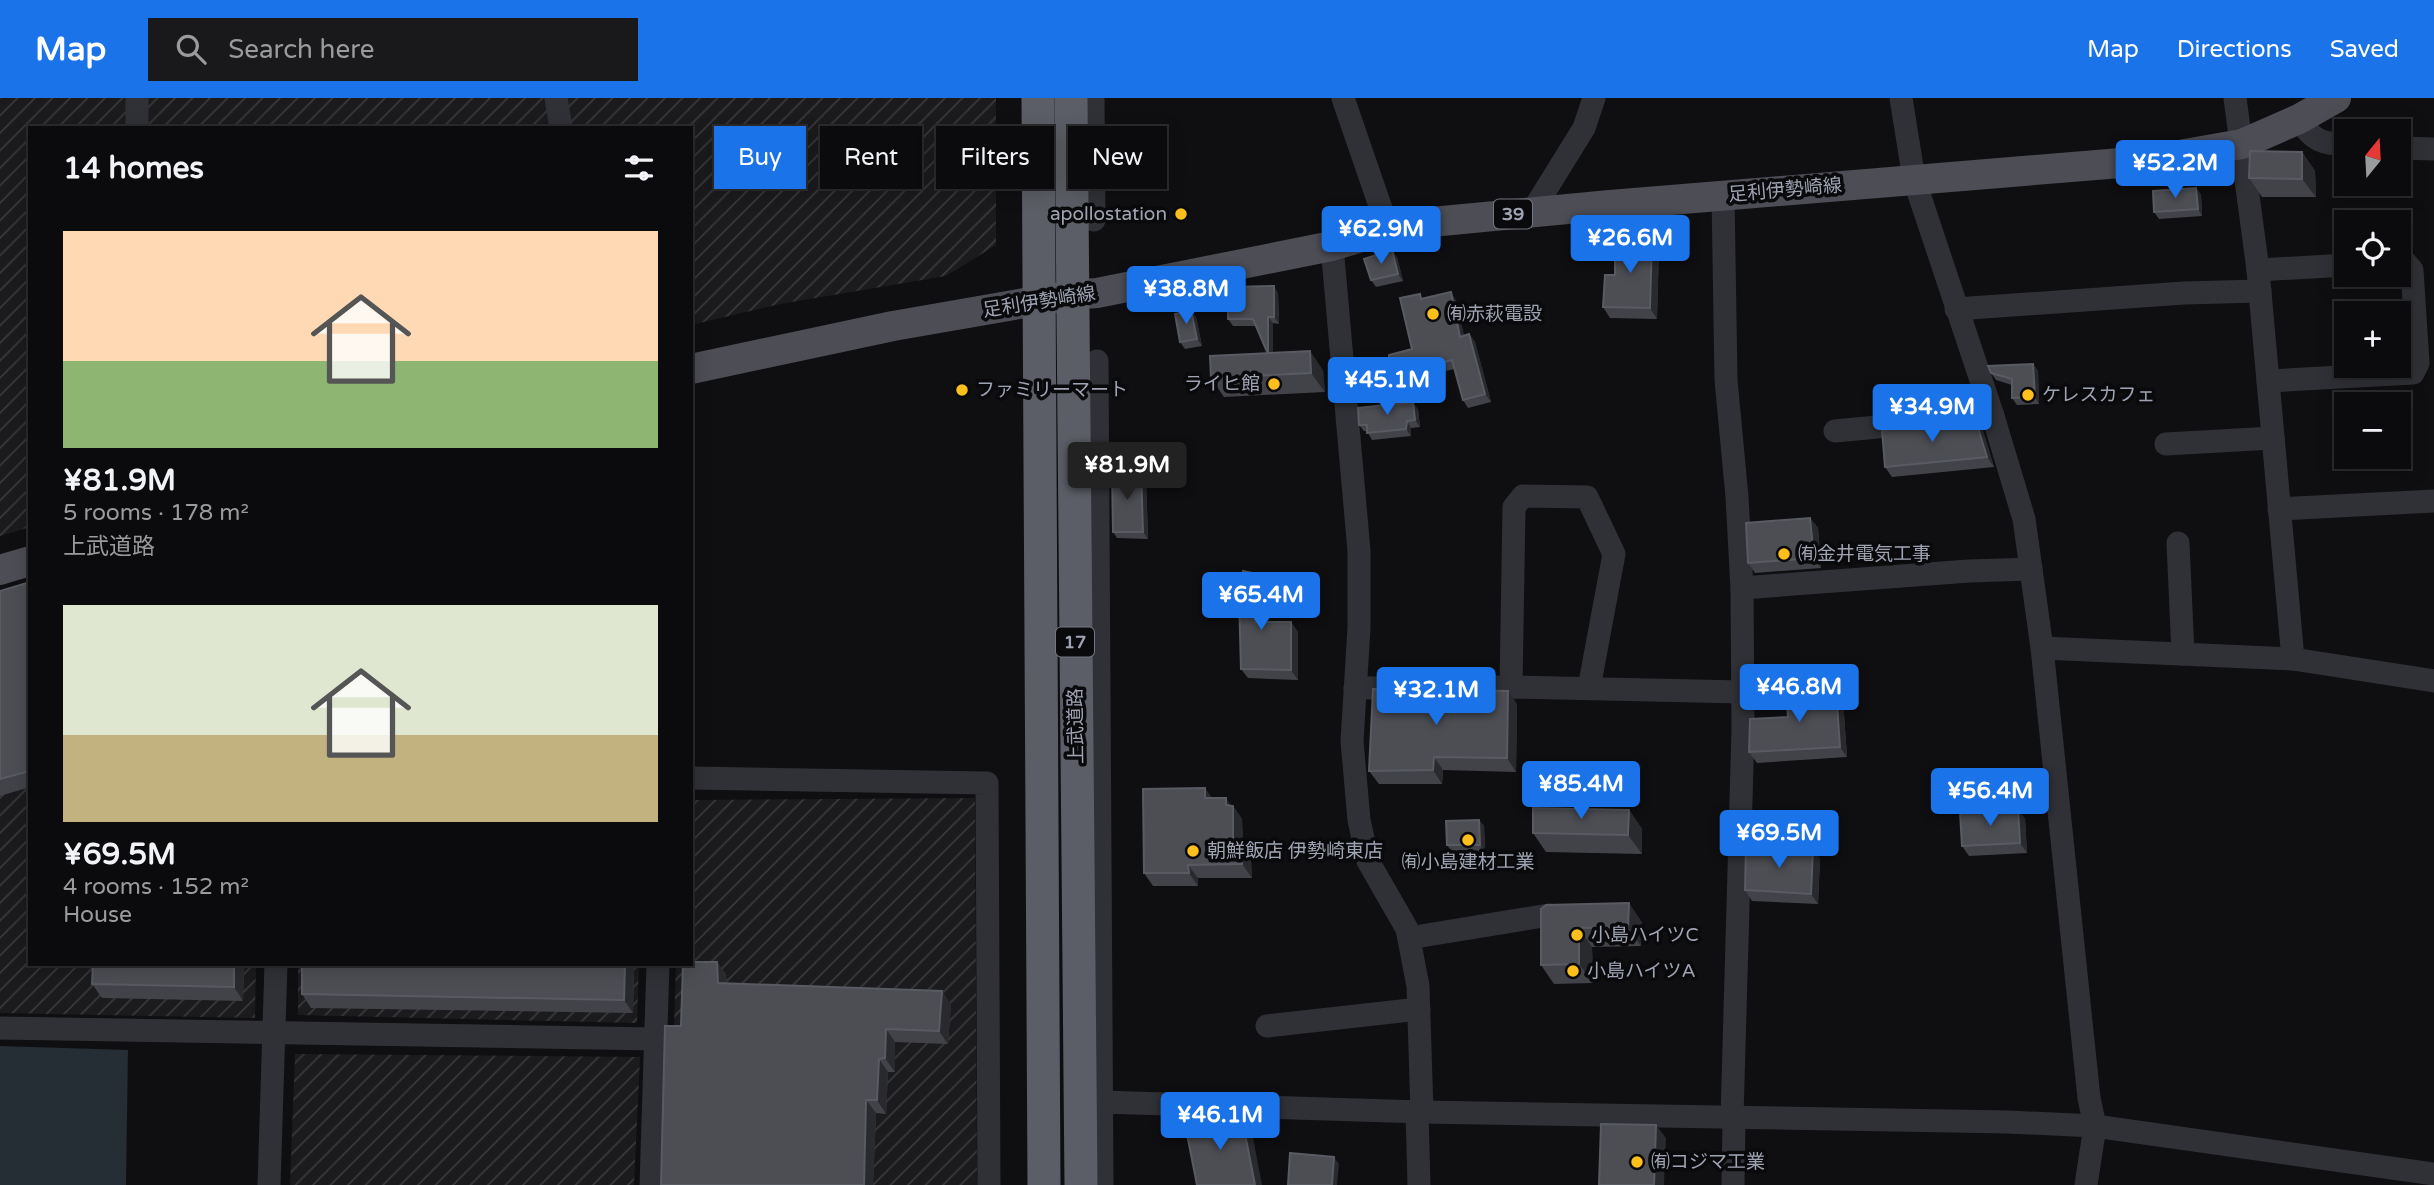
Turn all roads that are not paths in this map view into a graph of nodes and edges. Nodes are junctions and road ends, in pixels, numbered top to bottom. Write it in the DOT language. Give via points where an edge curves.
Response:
graph roads {
  1 [pos="137,98"];
  2 [pos="556,98"];
  3 [pos="1038,98"];
  4 [pos="1071,98"];
  5 [pos="1093,98"];
  6 [pos="1343,98"];
  7 [pos="1594,98"];
  8 [pos="1901,98"];
  9 [pos="2235,98"];
  10 [pos="2336,98"];
  11 [pos="2299,119"];
  12 [pos="137,126"];
  13 [pos="561,126"];
  14 [pos="2242,144"];
  15 [pos="2334,144"];
  16 [pos="2412,148"];
  17 [pos="2434,149"];
  18 [pos="1914,179"];
  19 [pos="1723,195"];
  20 [pos="1532,212"];
  21 [pos="1094,220"];
  22 [pos="1388,229"];
  23 [pos="1332,246"];
  24 [pos="2334,267"];
  25 [pos="2411,269"];
  26 [pos="2259,281"];
  27 [pos="1056,299"];
  28 [pos="1956,309"];
  29 [pos="1097,361"];
  30 [pos="693,369"];
  31 [pos="2268,381"];
  32 [pos="1993,416"];
  33 [pos="1835,431"];
  34 [pos="2273,438"];
  35 [pos="2166,444"];
  36 [pos="2434,501"];
  37 [pos="2279,509"];
  38 [pos="1074,517"];
  39 [pos="2178,543"];
  40 [pos="1099,550"];
  41 [pos="28,562"];
  42 [pos="2031,569"];
  43 [pos="0,570"];
  44 [pos="1742,588"];
  45 [pos="2042,648"];
  46 [pos="2183,654"];
  47 [pos="2293,659"];
  48 [pos="2434,681"];
  49 [pos="1511,687"];
  50 [pos="1355,688"];
  51 [pos="1589,688"];
  52 [pos="1742,692"];
  53 [pos="693,778"];
  54 [pos="1549,915"];
  55 [pos="1409,938"];
  56 [pos="276,966"];
  57 [pos="658,966"];
  58 [pos="1419,1009"];
  59 [pos="1267,1026"];
  60 [pos="0,1028"];
  61 [pos="274,1034"];
  62 [pos="656,1040"];
  63 [pos="1101,1102"];
  64 [pos="1419,1112"];
  65 [pos="1733,1117"];
  66 [pos="2095,1126"];
  67 [pos="2434,1174"];
  68 [pos="269,1185"];
  69 [pos="651,1185"];
  70 [pos="989,1185"];
  71 [pos="1044,1185"];
  72 [pos="1081,1185"];
  73 [pos="1102,1185"];
  74 [pos="1419,1185"];
  75 [pos="1733,1185"];
  76 [pos="2086,1185"];
  1 -- 12 [label="street"];
  2 -- 13 [label="street"];
  3 -- 27 [label="highway, 上武道路 / 17"];
  4 -- 27 [label="highway, 上武道路 / 17"];
  5 -- 21 [label="street"];
  6 -- 22 [label="street"];
  7 -- 20 [label="street" via="1584,128"];
  8 -- 18 [label="street"];
  9 -- 14 [label="street"];
  10 -- 11 [label="main road, 足利伊勢崎線 / 39"];
  11 -- 14 [label="main road, 足利伊勢崎線 / 39"];
  11 -- 15 [label="street" via="2309,135"];
  14 -- 18 [label="main road, 足利伊勢崎線 / 39" via="2145,160"];
  14 -- 26 [label="street"];
  16 -- 17 [label="street"];
  18 -- 19 [label="main road, 足利伊勢崎線 / 39"];
  18 -- 28 [label="street"];
  19 -- 20 [label="main road, 足利伊勢崎線 / 39"];
  19 -- 44 [label="street" via="1726,380"];
  20 -- 22 [label="main road, 足利伊勢崎線 / 39"];
  22 -- 23 [label="main road, 足利伊勢崎線 / 39"];
  23 -- 27 [label="main road, 足利伊勢崎線 / 39"];
  23 -- 50 [label="street" via="1359,551"];
  24 -- 26 [label="street"];
  25 -- 31 [label="street" via="2418,363 2413,373"];
  26 -- 28 [label="street" via="2184,293"];
  26 -- 31 [label="street"];
  27 -- 30 [label="main road, 足利伊勢崎線 / 39" via="893,326"];
  27 -- 38 [label="highway, 上武道路 / 17"];
  27 -- 71 [label="highway, 上武道路 / 17"];
  28 -- 32 [label="street"];
  29 -- 40 [label="street"];
  31 -- 34 [label="street"];
  32 -- 33 [label="street"];
  32 -- 42 [label="street" via="2024,519"];
  34 -- 35 [label="street"];
  34 -- 37 [label="street"];
  36 -- 37 [label="street"];
  37 -- 47 [label="street"];
  38 -- 40 [label="street"];
  38 -- 72 [label="highway, 上武道路 / 17"];
  39 -- 46 [label="street"];
  40 -- 63 [label="street"];
  41 -- 43 [label="main road"];
  42 -- 44 [label="street"];
  42 -- 45 [label="street"];
  44 -- 52 [label="street"];
  45 -- 46 [label="street"];
  45 -- 66 [label="street"];
  46 -- 47 [label="street"];
  47 -- 48 [label="street"];
  49 -- 50 [label="street"];
  49 -- 51 [label="street"];
  49 -- 51 [label="street" via="1514,507 1523,496 1587,497 1615,554"];
  50 -- 55 [label="street" via="1352,741 1359,820 1368,861"];
  51 -- 52 [label="street"];
  52 -- 65 [label="street"];
  53 -- 70 [label="street" via="987,783"];
  54 -- 55 [label="street"];
  55 -- 58 [label="street"];
  56 -- 61 [label="street"];
  57 -- 62 [label="street"];
  58 -- 59 [label="street"];
  58 -- 64 [label="street"];
  60 -- 61 [label="street"];
  61 -- 62 [label="street"];
  61 -- 68 [label="street"];
  62 -- 69 [label="street"];
  63 -- 64 [label="street"];
  63 -- 73 [label="street"];
  64 -- 65 [label="street"];
  64 -- 74 [label="street"];
  65 -- 66 [label="street"];
  65 -- 75 [label="street"];
  66 -- 67 [label="street"];
  66 -- 76 [label="street"];
}
